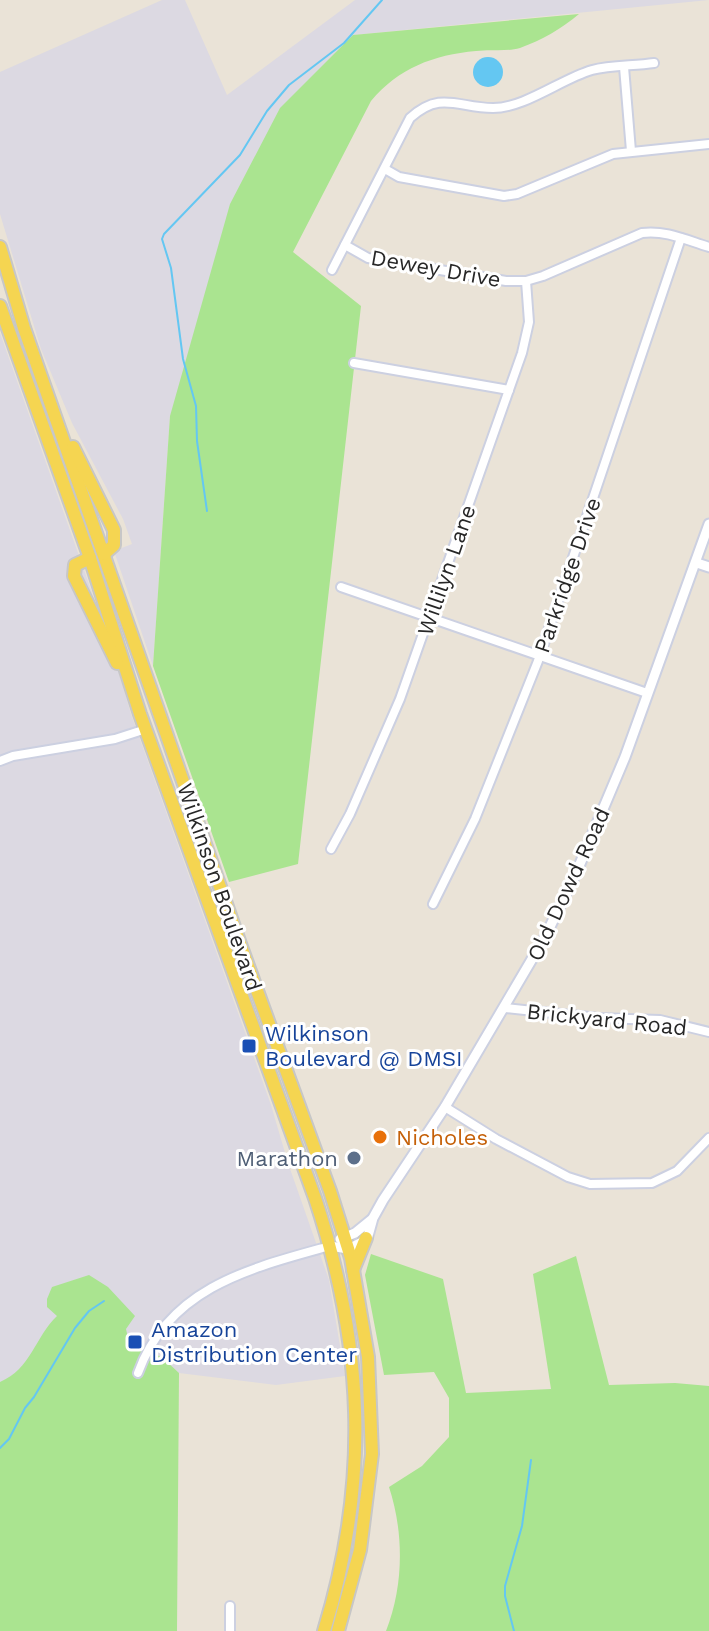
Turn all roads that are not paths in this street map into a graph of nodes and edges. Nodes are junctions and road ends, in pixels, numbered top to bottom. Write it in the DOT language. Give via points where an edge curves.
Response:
graph roads {
  1 [pos="654,63"];
  2 [pos="624,67"];
  3 [pos="709,144"];
  4 [pos="631,151"];
  5 [pos="385,169"];
  6 [pos="681,238"];
  7 [pos="345,245"];
  8 [pos="0,247"];
  9 [pos="709,247"];
  10 [pos="332,270"];
  11 [pos="526,281"];
  12 [pos="0,306"];
  13 [pos="354,363"];
  14 [pos="509,390"];
  15 [pos="709,524"];
  16 [pos="104,554"];
  17 [pos="90,558"];
  18 [pos="697,563"];
  19 [pos="709,567"];
  20 [pos="341,587"];
  21 [pos="430,618"];
  22 [pos="540,656"];
  23 [pos="647,693"];
  24 [pos="140,714"];
  25 [pos="146,729"];
  26 [pos="0,761"];
  27 [pos="331,849"];
  28 [pos="433,904"];
  29 [pos="505,1008"];
  30 [pos="709,1032"];
  31 [pos="445,1107"];
  32 [pos="709,1138"];
  33 [pos="373,1218"];
  34 [pos="366,1238"];
  35 [pos="347,1242"];
  36 [pos="330,1246"];
  37 [pos="353,1270"];
  38 [pos="138,1373"];
  39 [pos="342,1569"];
  40 [pos="356,1571"];
  41 [pos="230,1606"];
  42 [pos="230,1631"];
  43 [pos="324,1631"];
  44 [pos="338,1631"];
  1 -- 2 [label="street, Dewey Drive"];
  2 -- 4 [label="street"];
  2 -- 5 [label="street, Dewey Drive" via="594,70 510,105 431,103 410,118"];
  3 -- 4 [label="street"];
  4 -- 5 [label="street" via="604,156 504,196 399,177"];
  5 -- 7 [label="street, Dewey Drive"];
  6 -- 9 [label="street, Dewey Drive"];
  6 -- 11 [label="street, Dewey Drive" via="642,233"];
  6 -- 22 [label="street, Parkridge Drive"];
  7 -- 10 [label="street, Dewey Drive"];
  7 -- 11 [label="street, Dewey Drive" via="368,258"];
  8 -- 16 [label="main road" via="49,398 114,530 114,545"];
  11 -- 14 [label="street, Willilyn Lane" via="529,322"];
  12 -- 17 [label="main road, Wilkinson Boulevard"];
  13 -- 14 [label="street"];
  14 -- 21 [label="street, Willilyn Lane"];
  15 -- 18 [label="street, Old Dowd Road"];
  16 -- 17 [label="street"];
  16 -- 35 [label="main road, Wilkinson Boulevard"];
  17 -- 24 [label="main road, Wilkinson Boulevard"];
  17 -- 24 [label="main road" via="75,565 74,576"];
  18 -- 19 [label="street"];
  18 -- 23 [label="street, Old Dowd Road"];
  20 -- 21 [label="street"];
  21 -- 22 [label="street"];
  21 -- 27 [label="street, Willilyn Lane" via="391,723"];
  22 -- 23 [label="street"];
  22 -- 28 [label="street, Parkridge Drive" via="502,756"];
  23 -- 29 [label="street, Old Dowd Road" via="577,871"];
  24 -- 25 [label="main road, Wilkinson Boulevard"];
  25 -- 26 [label="street"];
  25 -- 36 [label="main road, Wilkinson Boulevard"];
  29 -- 30 [label="street, Brickyard Road" via="660,1020"];
  29 -- 31 [label="street, Old Dowd Road"];
  31 -- 32 [label="street" via="581,1183 652,1183 677,1171"];
  31 -- 33 [label="street, Old Dowd Road"];
  33 -- 34 [label="street, Old Dowd Road"];
  33 -- 35 [label="street, Old Dowd Road"];
  34 -- 35 [label="street"];
  34 -- 37 [label="main road"];
  35 -- 36 [label="street"];
  35 -- 37 [label="main road, Wilkinson Boulevard"];
  36 -- 38 [label="street" via="242,1273 200,1293 159,1333"];
  36 -- 39 [label="main road, Wilkinson Boulevard" via="348,1327 357,1423"];
  37 -- 40 [label="main road, Wilkinson Boulevard" via="372,1416 370,1479"];
  39 -- 40 [label="main road"];
  39 -- 43 [label="main road, Wilkinson Boulevard"];
  40 -- 44 [label="main road, Wilkinson Boulevard"];
  41 -- 42 [label="street"];
}
